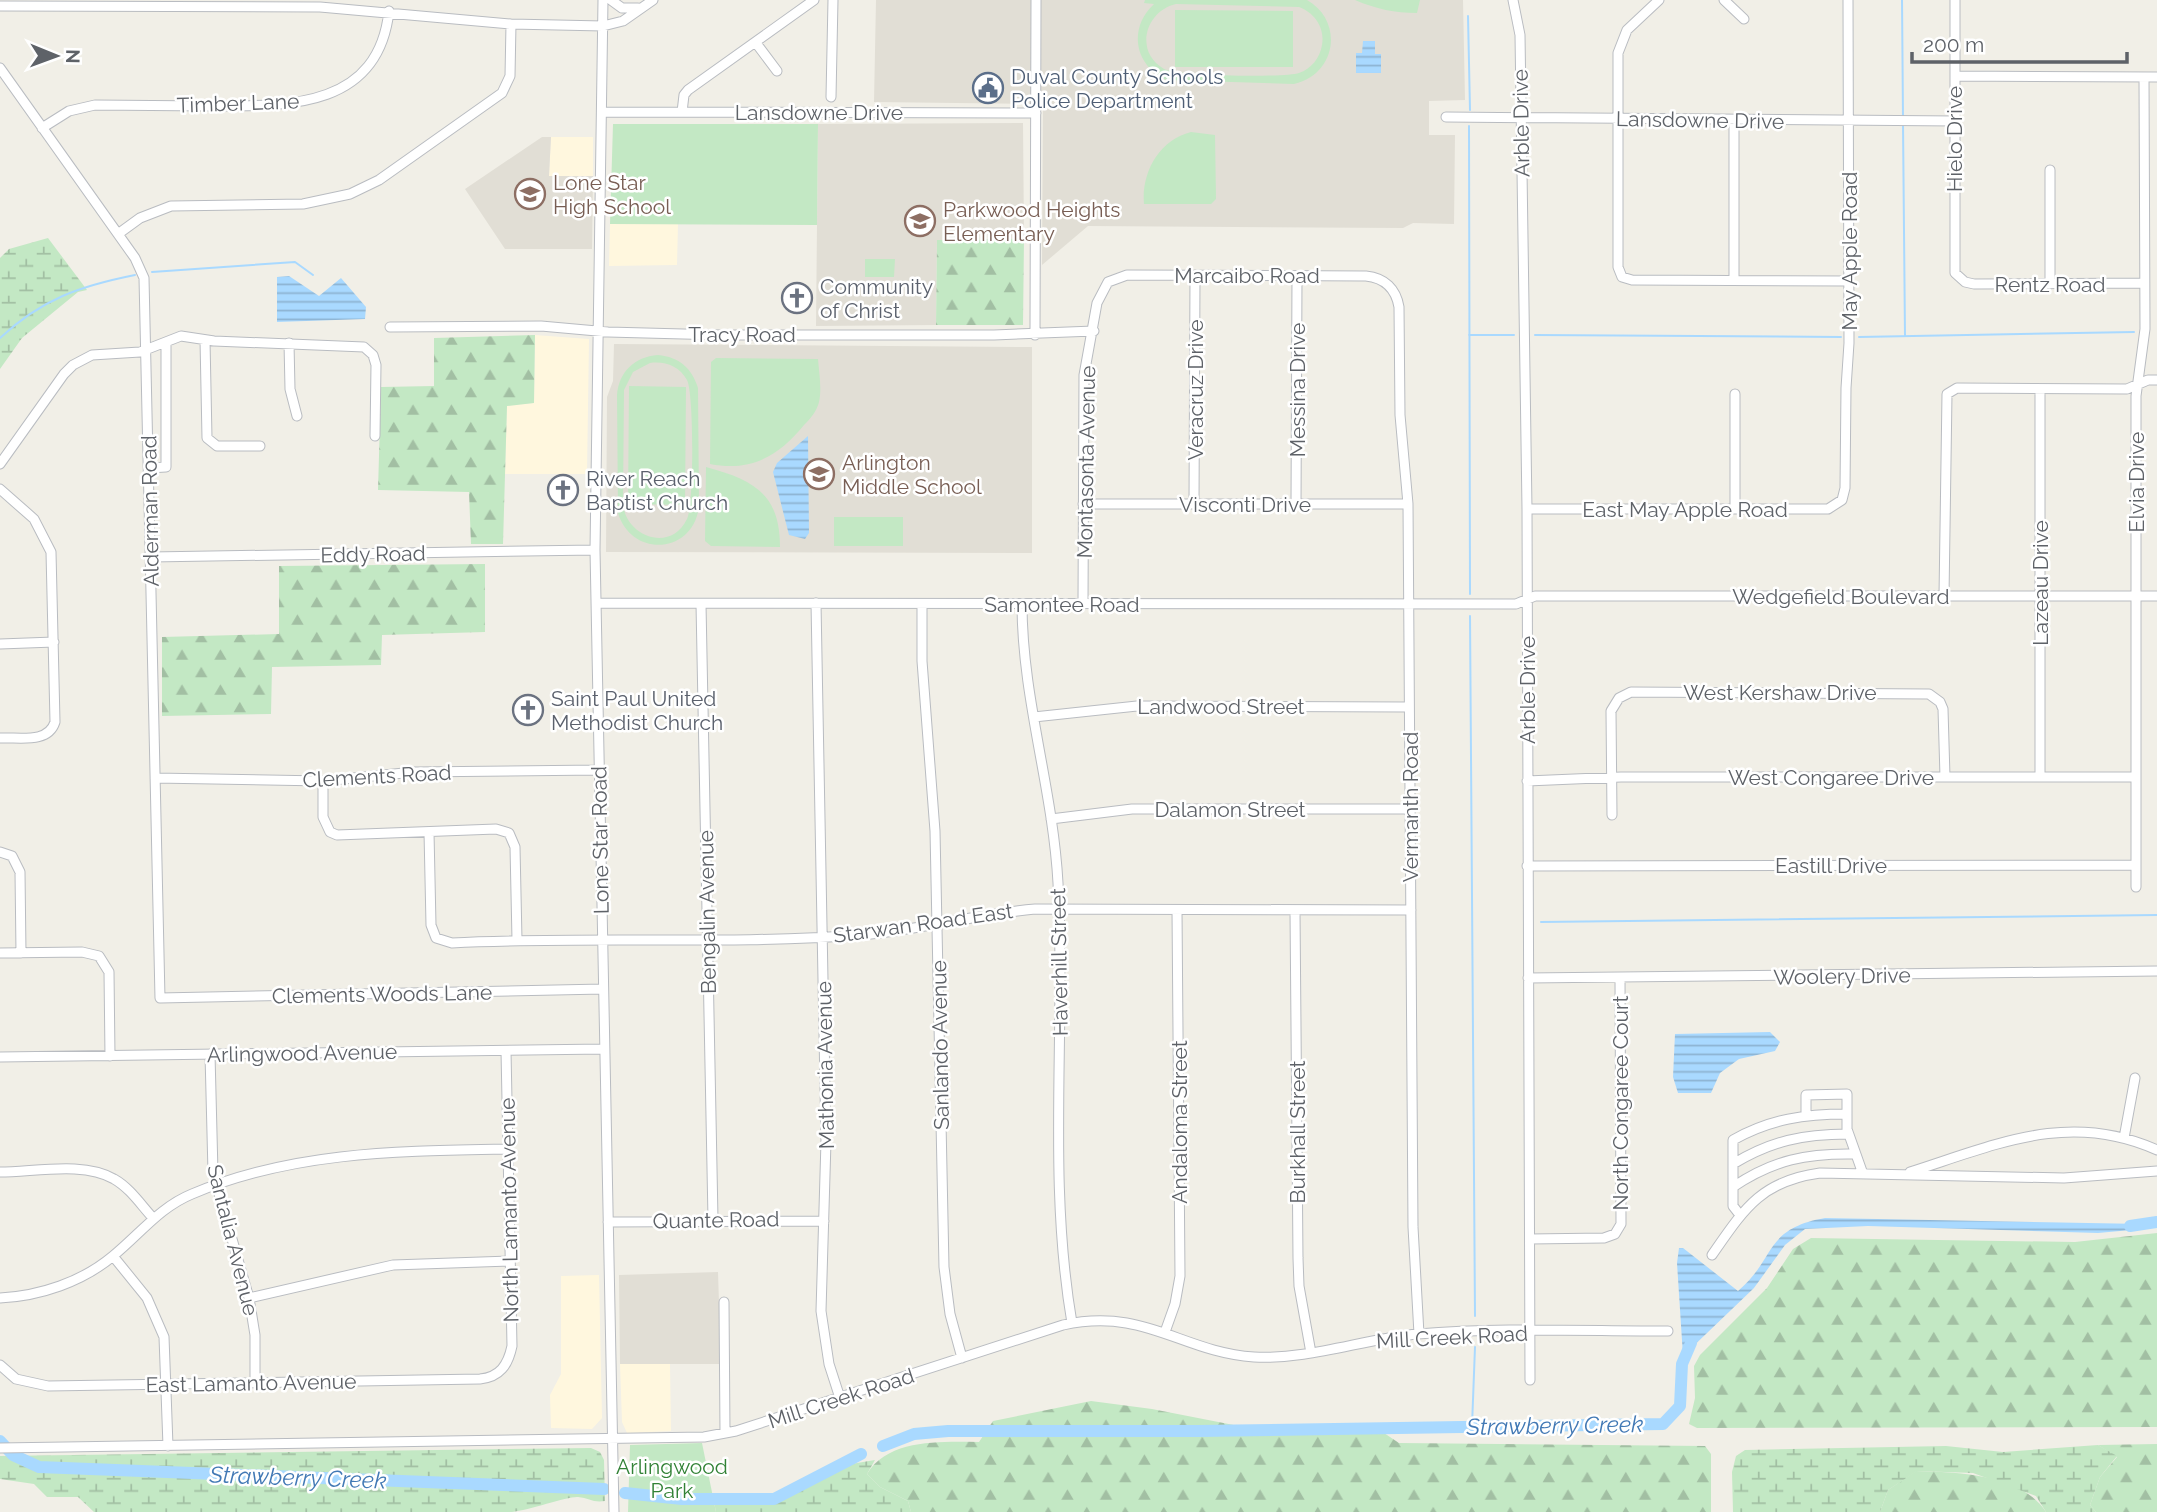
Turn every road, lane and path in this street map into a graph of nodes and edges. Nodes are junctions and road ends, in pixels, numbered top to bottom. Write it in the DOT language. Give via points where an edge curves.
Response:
graph roads {
  1 [pos="603,0"];
  2 [pos="611,0"];
  3 [pos="653,0"];
  4 [pos="814,0"];
  5 [pos="833,0"];
  6 [pos="1036,0"];
  7 [pos="1513,0"];
  8 [pos="1659,0"];
  9 [pos="1724,0"];
  10 [pos="1848,0"];
  11 [pos="1955,0"];
  12 [pos="0,6"];
  13 [pos="643,7"];
  14 [pos="389,11"];
  15 [pos="1744,19"];
  16 [pos="512,24"];
  17 [pos="603,26"];
  18 [pos="756,43"];
  19 [pos="0,68"];
  20 [pos="777,71"];
  21 [pos="1955,76"];
  22 [pos="2144,77"];
  23 [pos="2157,77"];
  24 [pos="831,97"];
  25 [pos="602,112"];
  26 [pos="682,112"];
  27 [pos="1036,113"];
  28 [pos="1446,117"];
  29 [pos="1521,119"];
  30 [pos="1619,120"];
  31 [pos="1734,121"];
  32 [pos="1955,121"];
  33 [pos="1849,122"];
  34 [pos="43,128"];
  35 [pos="2050,170"];
  36 [pos="118,234"];
  37 [pos="1195,275"];
  38 [pos="1297,276"];
  39 [pos="1959,277"];
  40 [pos="1734,280"];
  41 [pos="1849,281"];
  42 [pos="1108,282"];
  43 [pos="1387,283"];
  44 [pos="2144,283"];
  45 [pos="2050,284"];
  46 [pos="390,327"];
  47 [pos="1094,331"];
  48 [pos="599,332"];
  49 [pos="1035,335"];
  50 [pos="205,340"];
  51 [pos="163,343"];
  52 [pos="289,343"];
  53 [pos="147,349"];
  54 [pos="2157,380"];
  55 [pos="2138,383"];
  56 [pos="2040,389"];
  57 [pos="1735,394"];
  58 [pos="297,416"];
  59 [pos="375,436"];
  60 [pos="260,446"];
  61 [pos="0,464"];
  62 [pos="149,468"];
  63 [pos="0,488"];
  64 [pos="1842,500"];
  65 [pos="1083,504"];
  66 [pos="1194,504"];
  67 [pos="1296,504"];
  68 [pos="1408,504"];
  69 [pos="1527,509"];
  70 [pos="1735,509"];
  71 [pos="595,550"];
  72 [pos="151,557"];
  73 [pos="1944,596"];
  74 [pos="2136,596"];
  75 [pos="2157,596"];
  76 [pos="2040,597"];
  77 [pos="1526,599"];
  78 [pos="596,603"];
  79 [pos="816,603"];
  80 [pos="701,604"];
  81 [pos="922,604"];
  82 [pos="1023,604"];
  83 [pos="1083,604"];
  84 [pos="1409,604"];
  85 [pos="54,642"];
  86 [pos="0,644"];
  87 [pos="1409,707"];
  88 [pos="1034,717"];
  89 [pos="0,738"];
  90 [pos="599,770"];
  91 [pos="1945,777"];
  92 [pos="2040,777"];
  93 [pos="2136,777"];
  94 [pos="155,778"];
  95 [pos="1612,779"];
  96 [pos="323,781"];
  97 [pos="1527,781"];
  98 [pos="1410,809"];
  99 [pos="1612,815"];
  100 [pos="1051,819"];
  101 [pos="429,832"];
  102 [pos="0,852"];
  103 [pos="2136,865"];
  104 [pos="1527,866"];
  105 [pos="2136,887"];
  106 [pos="1058,910"];
  107 [pos="1177,910"];
  108 [pos="1295,911"];
  109 [pos="1411,911"];
  110 [pos="937,923"];
  111 [pos="822,937"];
  112 [pos="602,938"];
  113 [pos="708,939"];
  114 [pos="517,940"];
  115 [pos="0,953"];
  116 [pos="21,953"];
  117 [pos="2157,971"];
  118 [pos="1620,977"];
  119 [pos="1528,978"];
  120 [pos="603,989"];
  121 [pos="160,998"];
  122 [pos="604,1049"];
  123 [pos="506,1051"];
  124 [pos="210,1054"];
  125 [pos="110,1056"];
  126 [pos="0,1058"];
  127 [pos="2134,1078"];
  128 [pos="1847,1114"];
  129 [pos="1806,1115"];
  130 [pos="1848,1134"];
  131 [pos="2124,1138"];
  132 [pos="508,1149"];
  133 [pos="2157,1150"];
  134 [pos="1855,1154"];
  135 [pos="1733,1164"];
  136 [pos="2157,1171"];
  137 [pos="0,1172"];
  138 [pos="1863,1174"];
  139 [pos="1902,1175"];
  140 [pos="216,1186"];
  141 [pos="1733,1187"];
  142 [pos="1740,1215"];
  143 [pos="153,1218"];
  144 [pos="713,1219"];
  145 [pos="824,1221"];
  146 [pos="608,1222"];
  147 [pos="1530,1239"];
  148 [pos="1712,1255"];
  149 [pos="113,1256"];
  150 [pos="510,1261"];
  151 [pos="0,1297"];
  152 [pos="249,1298"];
  153 [pos="724,1302"];
  154 [pos="1072,1323"];
  155 [pos="1668,1331"];
  156 [pos="1165,1332"];
  157 [pos="1530,1332"];
  158 [pos="1419,1334"];
  159 [pos="1311,1353"];
  160 [pos="962,1358"];
  161 [pos="0,1364"];
  162 [pos="505,1367"];
  163 [pos="1531,1380"];
  164 [pos="255,1383"];
  165 [pos="167,1384"];
  166 [pos="840,1398"];
  167 [pos="725,1433"];
  168 [pos="612,1440"];
  169 [pos="168,1446"];
  170 [pos="0,1448"];
  171 [pos="614,1512"];
  1 -- 17 [label="street, Lone Star Road"];
  2 -- 13 [label="street" via="629,10"];
  3 -- 13 [label="street"];
  4 -- 18 [label="street"];
  5 -- 24 [label="street"];
  6 -- 27 [label="street"];
  7 -- 29 [label="street, Arble Drive" via="1520,35"];
  8 -- 30 [label="street" via="1621,40"];
  9 -- 15 [label="street"];
  10 -- 33 [label="street, May Apple Road"];
  11 -- 21 [label="street, Hielo Drive"];
  12 -- 14 [label="street"];
  13 -- 17 [label="street" via="623,21"];
  14 -- 16 [label="street"];
  14 -- 34 [label="street, Timber Lane" via="384,42 373,61 324,96 272,106 95,105 69,111"];
  16 -- 17 [label="street"];
  16 -- 36 [label="street" via="510,76 502,93 366,187 334,200 311,203 171,206 140,218"];
  17 -- 25 [label="street, Lone Star Road"];
  18 -- 20 [label="street"];
  18 -- 26 [label="street" via="688,90"];
  19 -- 34 [label="street, Alderman Road"];
  21 -- 22 [label="street"];
  21 -- 32 [label="street, Hielo Drive"];
  22 -- 23 [label="street"];
  22 -- 44 [label="street, Elvia Drive"];
  25 -- 26 [label="street, Lansdowne Drive"];
  25 -- 48 [label="street, Lone Star Road"];
  26 -- 27 [label="street, Lansdowne Drive"];
  27 -- 49 [label="street"];
  28 -- 29 [label="street, Lansdowne Drive"];
  29 -- 30 [label="street, Lansdowne Drive"];
  29 -- 69 [label="street, Arble Drive"];
  30 -- 31 [label="street, Lansdowne Drive"];
  30 -- 40 [label="street" via="1618,267 1622,277"];
  31 -- 33 [label="street, Lansdowne Drive"];
  31 -- 40 [label="street"];
  32 -- 33 [label="street, Lansdowne Drive"];
  32 -- 39 [label="street, Hielo Drive" via="1953,266"];
  33 -- 41 [label="street, May Apple Road"];
  34 -- 36 [label="street, Alderman Road"];
  35 -- 45 [label="street"];
  36 -- 53 [label="street, Alderman Road" via="144,278"];
  37 -- 38 [label="street, Marcaibo Road"];
  37 -- 42 [label="street, Marcaibo Road" via="1127,275"];
  37 -- 66 [label="street, Veracruz Drive"];
  38 -- 43 [label="street, Marcaibo Road" via="1366,276"];
  38 -- 67 [label="street, Messina Drive"];
  39 -- 45 [label="street, Rentz Road" via="1974,284"];
  40 -- 41 [label="street"];
  41 -- 64 [label="street, May Apple Road"];
  42 -- 47 [label="street, Montasonta Avenue" via="1098,297"];
  43 -- 68 [label="street, Vermanth Road" via="1399,307 1400,415"];
  44 -- 45 [label="street, Rentz Road"];
  44 -- 55 [label="street, Elvia Drive" via="2145,329"];
  46 -- 48 [label="street, Tracy Road" via="541,326"];
  47 -- 49 [label="street, Tracy Road"];
  47 -- 65 [label="street, Montasonta Avenue" via="1084,382"];
  48 -- 49 [label="street, Tracy Road"];
  48 -- 71 [label="street, Lone Star Road"];
  50 -- 51 [label="street" via="181,336"];
  50 -- 52 [label="street"];
  50 -- 60 [label="street" via="207,438 217,446"];
  51 -- 53 [label="street"];
  51 -- 62 [label="street" via="166,467"];
  52 -- 58 [label="street" via="290,389"];
  52 -- 59 [label="street" via="357,346 370,351 376,365"];
  53 -- 61 [label="street" via="92,355 73,365"];
  53 -- 62 [label="street, Alderman Road"];
  54 -- 55 [label="street"];
  55 -- 56 [label="street" via="2127,389"];
  55 -- 74 [label="street, Elvia Drive"];
  56 -- 73 [label="street" via="1957,388 1945,400"];
  56 -- 76 [label="street, Lazeau Drive"];
  57 -- 70 [label="street"];
  62 -- 72 [label="street, Alderman Road"];
  63 -- 85 [label="street" via="34,519 47,539"];
  64 -- 70 [label="street, East May Apple Road" via="1828,509"];
  65 -- 66 [label="street, Visconti Drive"];
  65 -- 83 [label="street, Montasonta Avenue"];
  66 -- 67 [label="street, Visconti Drive"];
  67 -- 68 [label="street, Visconti Drive"];
  68 -- 84 [label="street, Vermanth Road"];
  69 -- 70 [label="street, East May Apple Road"];
  69 -- 77 [label="street, Arble Drive"];
  71 -- 72 [label="street, Eddy Road"];
  71 -- 78 [label="street, Lone Star Road"];
  72 -- 94 [label="street, Alderman Road"];
  73 -- 76 [label="street, Wedgefield Boulevard"];
  73 -- 77 [label="street, Wedgefield Boulevard"];
  74 -- 75 [label="street, Wedgefield Boulevard"];
  74 -- 76 [label="street, Wedgefield Boulevard"];
  74 -- 93 [label="street, Elvia Drive"];
  76 -- 92 [label="street, Lazeau Drive"];
  77 -- 84 [label="street, Samontee Road" via="1516,604"];
  77 -- 97 [label="street, Arble Drive"];
  78 -- 80 [label="street, Samontee Road"];
  78 -- 90 [label="street, Lone Star Road"];
  79 -- 80 [label="street, Samontee Road"];
  79 -- 81 [label="street, Samontee Road"];
  79 -- 111 [label="street, Mathonia Avenue"];
  80 -- 113 [label="street, Bengalin Avenue"];
  81 -- 82 [label="street, Samontee Road"];
  81 -- 110 [label="street, Sanlando Avenue"];
  82 -- 83 [label="street, Samontee Road"];
  82 -- 88 [label="street, Haverhill Street" via="1024,664"];
  83 -- 84 [label="street, Samontee Road"];
  84 -- 87 [label="street, Vermanth Road"];
  85 -- 86 [label="street"];
  85 -- 89 [label="street" via="55,722 49,733"];
  87 -- 88 [label="street, Landwood Street" via="1138,706"];
  87 -- 98 [label="street, Vermanth Road"];
  88 -- 100 [label="street, Haverhill Street"];
  90 -- 96 [label="street, Clements Road" via="414,772"];
  90 -- 112 [label="street, Lone Star Road"];
  91 -- 92 [label="street, West Congaree Drive"];
  91 -- 95 [label="street, West Congaree Drive"];
  91 -- 95 [label="street, West Kershaw Drive" via="1943,709 1929,694 1631,692 1619,698 1611,711"];
  92 -- 93 [label="street, West Congaree Drive"];
  93 -- 103 [label="street, Elvia Drive"];
  94 -- 96 [label="street, Clements Road"];
  94 -- 121 [label="street, Alderman Road"];
  95 -- 97 [label="street, West Congaree Drive"];
  95 -- 99 [label="street"];
  96 -- 101 [label="street" via="323,817 330,832 345,836"];
  97 -- 104 [label="street, Arble Drive"];
  98 -- 100 [label="street, Dalamon Street" via="1132,809"];
  98 -- 109 [label="street, Vermanth Road"];
  100 -- 106 [label="street, Haverhill Street"];
  101 -- 114 [label="street, Starwan Road East" via="431,925 436,937 452,943"];
  101 -- 114 [label="street" via="496,829 509,833 515,847"];
  102 -- 116 [label="street" via="12,856 20,872"];
  103 -- 104 [label="street, Eastill Drive"];
  103 -- 105 [label="street, Elvia Drive"];
  104 -- 119 [label="street, Arble Drive"];
  106 -- 107 [label="street, Starwan Road East"];
  106 -- 110 [label="street, Starwan Road East" via="1007,911"];
  106 -- 154 [label="street, Haverhill Street" via="1062,1236"];
  107 -- 108 [label="street, Starwan Road East"];
  107 -- 156 [label="street, Andaloma Street" via="1180,1276"];
  108 -- 109 [label="street, Starwan Road East"];
  108 -- 159 [label="street, Burkhall Street" via="1298,1258"];
  109 -- 158 [label="street, Vermanth Road" via="1413,1227"];
  110 -- 111 [label="street, Starwan Road East"];
  110 -- 160 [label="street, Sanlando Avenue" via="944,1267"];
  111 -- 113 [label="street, Starwan Road East"];
  111 -- 145 [label="street, Mathonia Avenue"];
  112 -- 113 [label="street, Starwan Road East"];
  112 -- 114 [label="street, Starwan Road East"];
  112 -- 120 [label="street, Lone Star Road"];
  113 -- 144 [label="street, Bengalin Avenue"];
  115 -- 116 [label="street"];
  116 -- 125 [label="street" via="91,953 105,962"];
  117 -- 118 [label="street, Woolery Drive"];
  118 -- 119 [label="street, Woolery Drive"];
  118 -- 147 [label="street, North Congaree Court" via="1622,1217 1618,1229 1604,1238"];
  119 -- 147 [label="street, Arble Drive"];
  120 -- 121 [label="street, Clements Woods Lane"];
  120 -- 122 [label="street, Lone Star Road"];
  122 -- 123 [label="street, Arlingwood Avenue"];
  122 -- 146 [label="street, Lone Star Road"];
  123 -- 124 [label="street, Arlingwood Avenue"];
  123 -- 132 [label="street, North Lamanto Avenue"];
  124 -- 125 [label="street, Arlingwood Avenue"];
  124 -- 140 [label="street, Santalia Avenue"];
  125 -- 126 [label="street, Arlingwood Avenue"];
  127 -- 131 [label="street"];
  128 -- 129 [label="street"];
  128 -- 129 [label="street" via="1847,1094 1806,1095"];
  128 -- 130 [label="street"];
  129 -- 135 [label="street" via="1763,1124 1733,1140"];
  130 -- 134 [label="street"];
  130 -- 135 [label="street" via="1789,1137"];
  131 -- 133 [label="street"];
  131 -- 139 [label="street" via="2073,1130 2029,1135"];
  132 -- 140 [label="street" via="338,1155"];
  132 -- 150 [label="street, North Lamanto Avenue"];
  134 -- 138 [label="street"];
  134 -- 141 [label="street" via="1814,1153 1784,1160"];
  135 -- 141 [label="street"];
  136 -- 139 [label="street" via="2096,1178"];
  137 -- 143 [label="street" via="104,1174 128,1190"];
  138 -- 139 [label="street"];
  138 -- 142 [label="street" via="1820,1173 1786,1179"];
  140 -- 143 [label="street" via="178,1200"];
  140 -- 152 [label="street, Santalia Avenue"];
  141 -- 142 [label="street" via="1733,1206"];
  142 -- 148 [label="street"];
  143 -- 149 [label="street"];
  144 -- 145 [label="street, Quante Road"];
  144 -- 146 [label="street, Quante Road"];
  145 -- 166 [label="street, Mathonia Avenue" via="821,1311"];
  146 -- 168 [label="street, Lone Star Road"];
  147 -- 157 [label="street, Arble Drive"];
  149 -- 151 [label="street" via="50,1290"];
  149 -- 165 [label="street" via="157,1315 164,1337"];
  150 -- 152 [label="street" via="367,1269"];
  150 -- 162 [label="street, North Lamanto Avenue" via="512,1346"];
  152 -- 164 [label="street, Santalia Avenue"];
  153 -- 167 [label="street"];
  154 -- 156 [label="street, Mill Creek Road" via="1118,1320"];
  154 -- 160 [label="street, Mill Creek Road"];
  155 -- 157 [label="street, Mill Creek Road"];
  156 -- 159 [label="street, Mill Creek Road" via="1231,1354 1274,1357"];
  157 -- 158 [label="street, Mill Creek Road"];
  157 -- 163 [label="street, Arble Drive"];
  158 -- 159 [label="street, Mill Creek Road"];
  160 -- 166 [label="street, Mill Creek Road"];
  161 -- 165 [label="street, East Lamanto Avenue" via="16,1379 35,1385"];
  162 -- 164 [label="street, East Lamanto Avenue" via="480,1379"];
  164 -- 165 [label="street, East Lamanto Avenue"];
  165 -- 169 [label="street"];
  166 -- 167 [label="street, Mill Creek Road"];
  167 -- 168 [label="street, Mill Creek Road"];
  168 -- 169 [label="street, Mill Creek Road"];
  168 -- 171 [label="street, Lone Star Road"];
  169 -- 170 [label="street, Mill Creek Road"];
}
